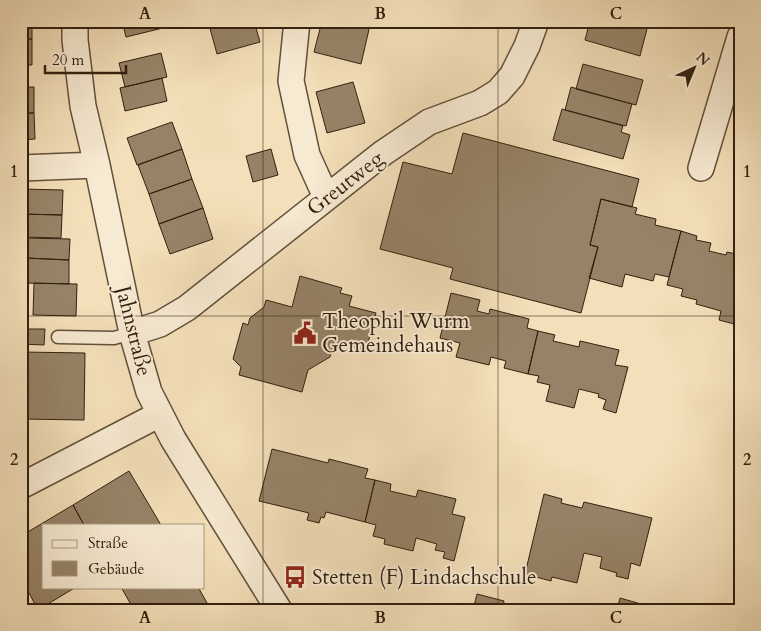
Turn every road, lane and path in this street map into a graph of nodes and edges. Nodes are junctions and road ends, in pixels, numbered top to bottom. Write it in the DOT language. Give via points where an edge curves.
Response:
graph roads {
  1 [pos="75,21"];
  2 [pos="297,21"];
  3 [pos="536,21"];
  4 [pos="740,37"];
  5 [pos="98,165"];
  6 [pos="21,168"];
  7 [pos="701,168"];
  8 [pos="326,197"];
  9 [pos="132,333"];
  10 [pos="58,337"];
  11 [pos="160,414"];
  12 [pos="21,486"];
  13 [pos="279,610"];
  1 -- 5 [label="street, Jahnstraße" via="83,106"];
  2 -- 8 [label="street" via="291,80 307,155"];
  3 -- 8 [label="street, Greutweg" via="512,76 498,92 480,103 429,122"];
  4 -- 7 [label="street"];
  5 -- 6 [label="street"];
  5 -- 9 [label="street, Jahnstraße"];
  8 -- 9 [label="street, Greutweg" via="187,308 160,324"];
  9 -- 10 [label="lane" via="114,338"];
  9 -- 11 [label="street, Jahnstraße" via="149,392"];
  11 -- 12 [label="street"];
  11 -- 13 [label="street, Jahnstraße"];
}
